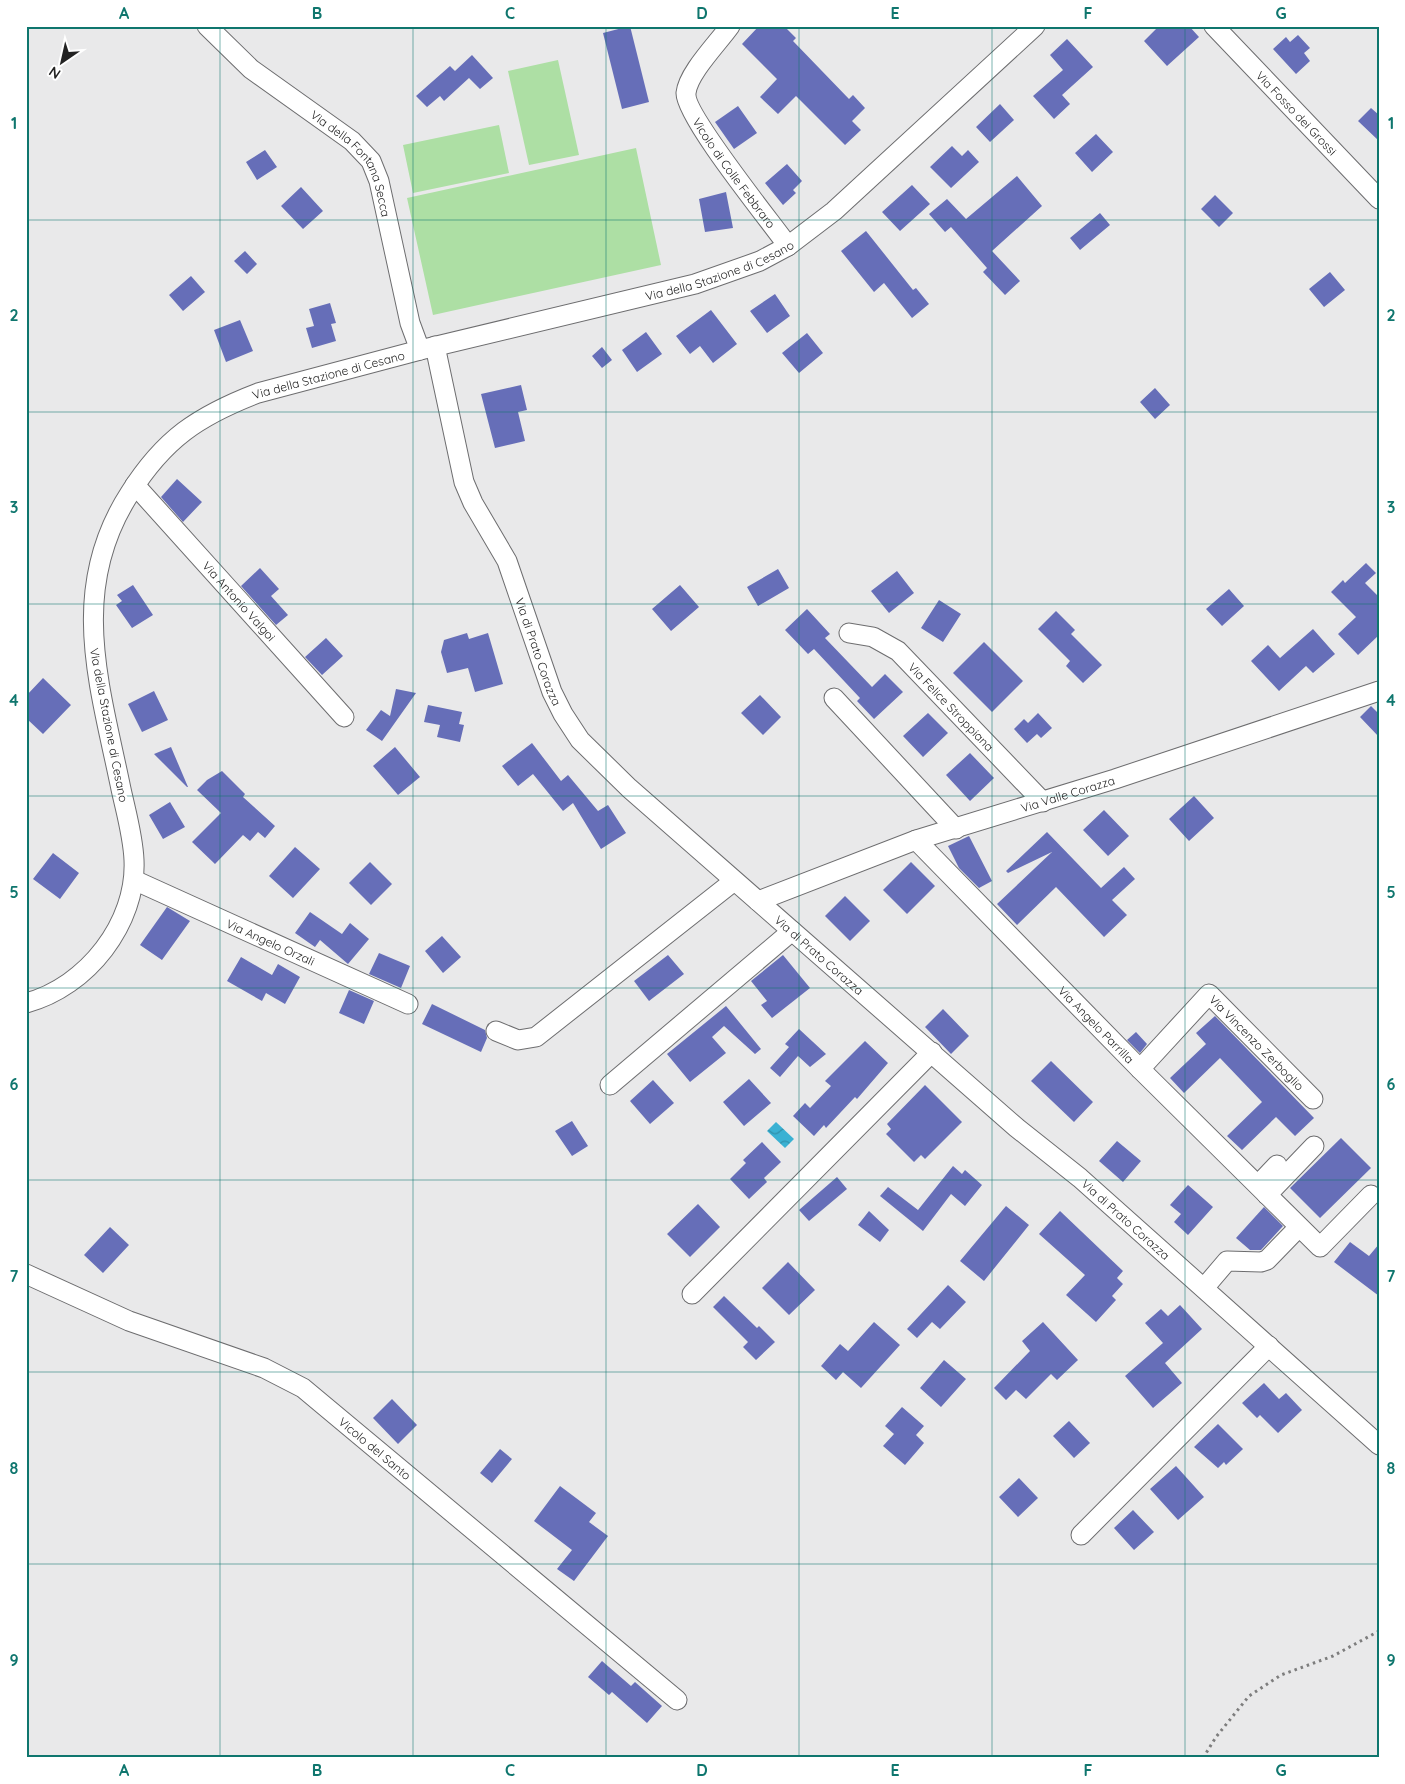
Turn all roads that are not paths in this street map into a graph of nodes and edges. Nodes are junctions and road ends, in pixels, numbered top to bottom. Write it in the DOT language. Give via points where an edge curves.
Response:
graph roads {
  1 [pos="206,26"];
  2 [pos="730,26"];
  3 [pos="1035,26"];
  4 [pos="1214,26"];
  5 [pos="1379,199"];
  6 [pos="788,246"];
  7 [pos="427,348"];
  8 [pos="135,486"];
  9 [pos="849,633"];
  10 [pos="1379,690"];
  11 [pos="834,698"];
  12 [pos="344,717"];
  13 [pos="1043,802"];
  14 [pos="956,829"];
  15 [pos="916,840"];
  16 [pos="134,880"];
  17 [pos="734,881"];
  18 [pos="758,901"];
  19 [pos="792,932"];
  20 [pos="26,1003"];
  21 [pos="408,1004"];
  22 [pos="496,1030"];
  23 [pos="932,1052"];
  24 [pos="1140,1069"];
  25 [pos="610,1085"];
  26 [pos="1313,1099"];
  27 [pos="1314,1146"];
  28 [pos="1277,1165"];
  29 [pos="1262,1190"];
  30 [pos="1371,1195"];
  31 [pos="1299,1227"];
  32 [pos="26,1274"];
  33 [pos="1204,1288"];
  34 [pos="692,1294"];
  35 [pos="1269,1346"];
  36 [pos="1379,1445"];
  37 [pos="1081,1534"];
  38 [pos="677,1700"];
  1 -- 7 [label="street, Via della Fontana Secca" via="251,69 331,124 370,161 379,182 410,323"];
  2 -- 6 [label="street, Vicolo di Colle Febbraro" via="692,77 686,96 699,123"];
  3 -- 6 [label="street, Via della Stazione di Cesano" via="841,205"];
  4 -- 5 [label="street, Via Fosso dei Grossi"];
  6 -- 7 [label="street, Via della Stazione di Cesano" via="760,261 694,284"];
  7 -- 8 [label="street, Via della Stazione di Cesano" via="233,402 170,443 148,466"];
  7 -- 17 [label="street, Via di Prato Corazza" via="464,482 507,561 563,714 580,740 603,765"];
  8 -- 12 [label="street, Via Antonio Valgoi"];
  8 -- 16 [label="street, Via della Stazione di Cesano" via="113,521 102,550 94,589 92,625 98,680 133,847"];
  9 -- 13 [label="street, Via Felice Stroppiana" via="873,637 898,651"];
  10 -- 13 [label="street, Via Valle Corazza"];
  11 -- 14 [label="street"];
  13 -- 14 [label="street, Via Valle Corazza"];
  14 -- 15 [label="street, Via Valle Corazza"];
  15 -- 18 [label="street, Via Valle Corazza"];
  15 -- 24 [label="street, Via Angelo Parrilla"];
  16 -- 20 [label="street, Via della Stazione di Cesano" via="116,930 94,962 63,987"];
  16 -- 21 [label="street, Via Angelo Orzali"];
  17 -- 18 [label="street, Via di Prato Corazza"];
  17 -- 22 [label="street" via="536,1037 518,1040"];
  18 -- 19 [label="street, Via di Prato Corazza"];
  19 -- 23 [label="street, Via di Prato Corazza"];
  19 -- 25 [label="street"];
  23 -- 33 [label="street, Via di Prato Corazza"];
  23 -- 34 [label="street"];
  24 -- 26 [label="street, Via Vincenzo Zerboglio" via="1209,994"];
  24 -- 29 [label="street, Via Angelo Parrilla"];
  27 -- 29 [label="street"];
  28 -- 29 [label="street"];
  29 -- 31 [label="street, Via Angelo Parrilla"];
  30 -- 31 [label="street, Via Angelo Parrilla" via="1320,1247"];
  31 -- 33 [label="street" via="1267,1260 1227,1261"];
  32 -- 38 [label="street, Vicolo del Santo" via="129,1321 264,1368 303,1388"];
  33 -- 35 [label="street, Via di Prato Corazza"];
  35 -- 36 [label="street, Via di Prato Corazza"];
  35 -- 37 [label="street"];
}
